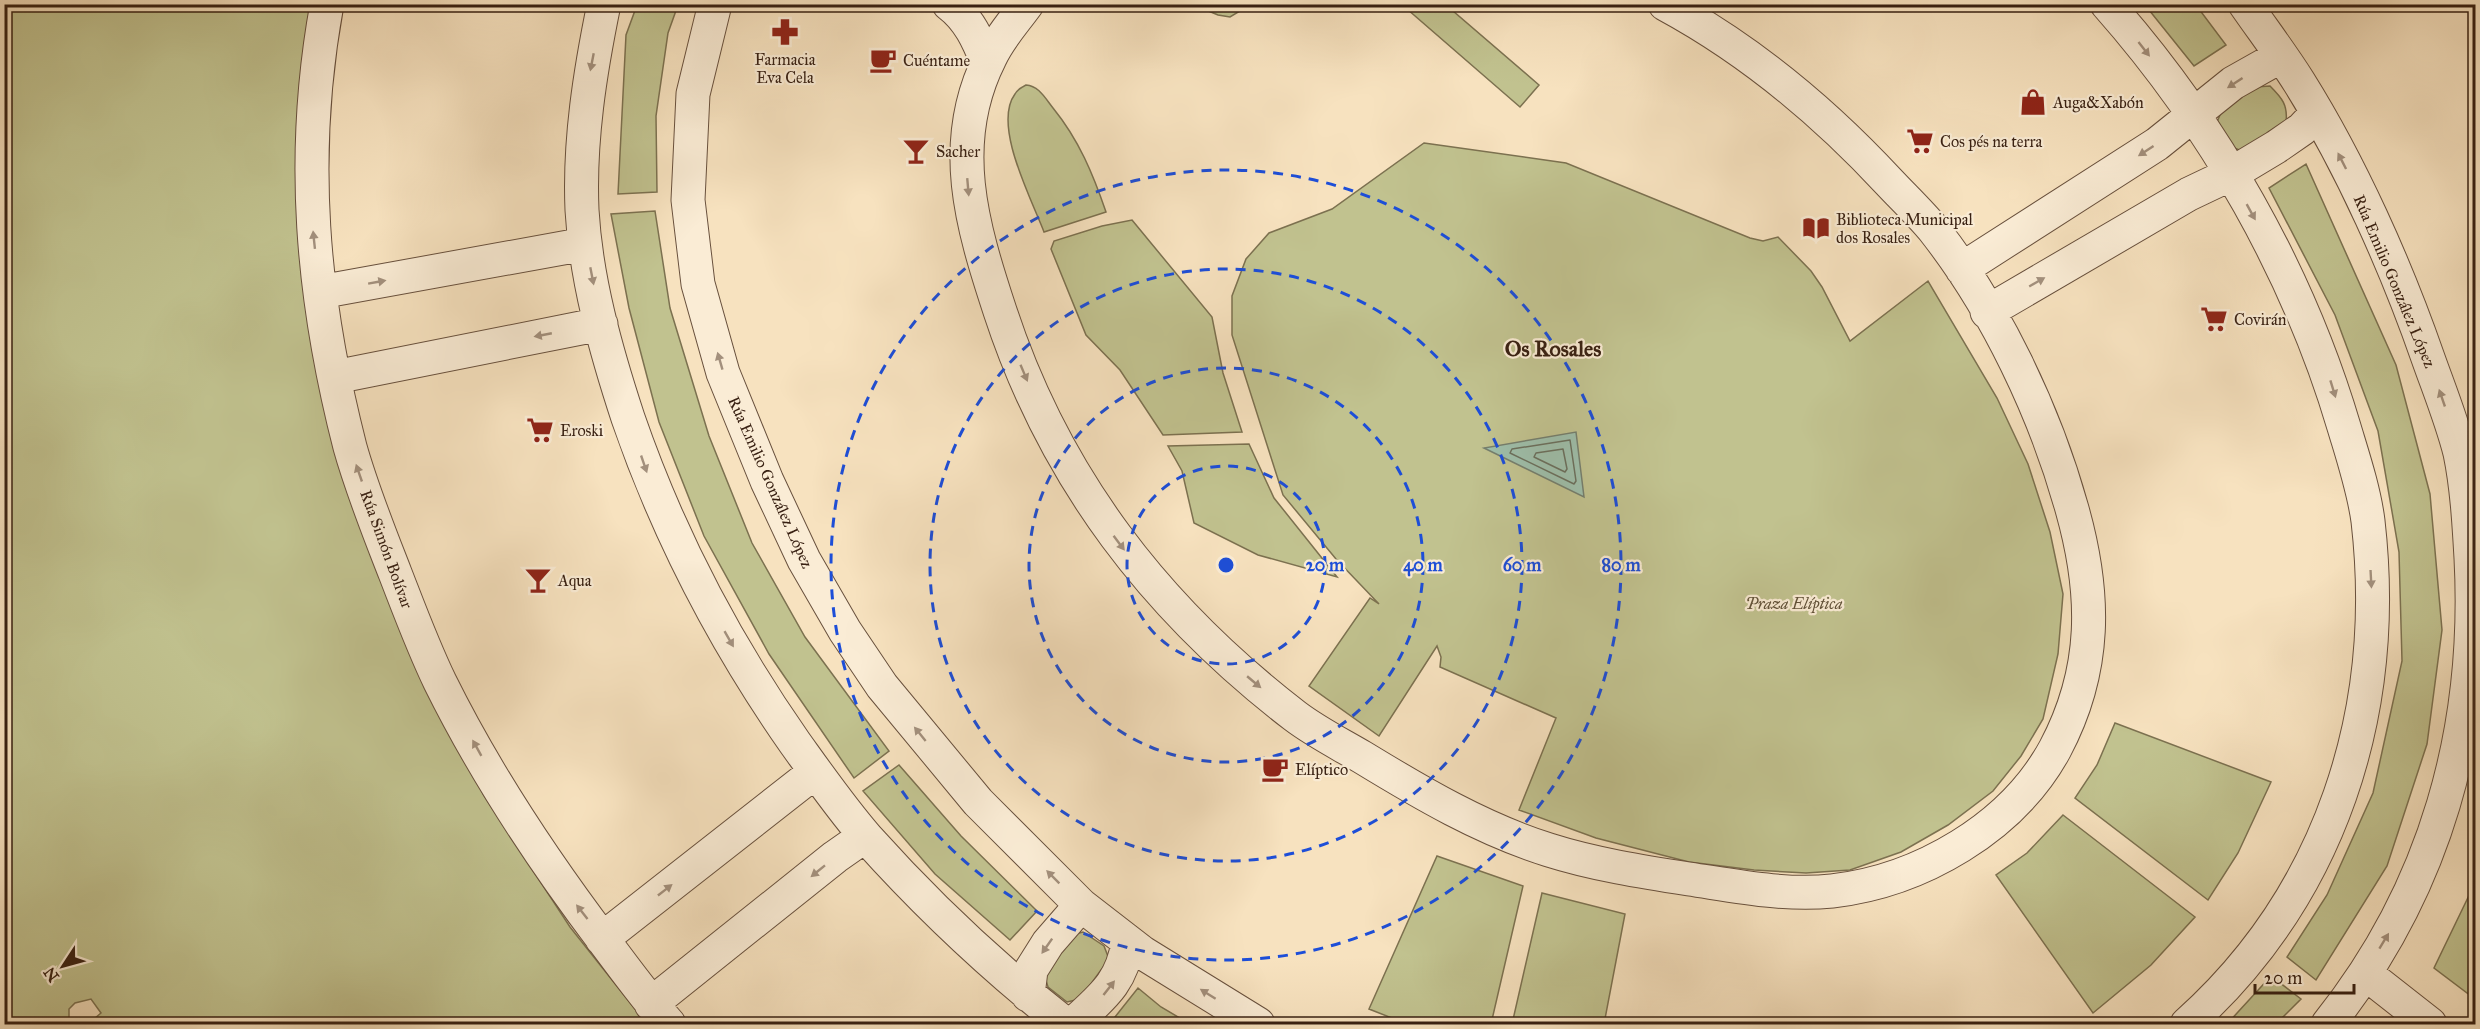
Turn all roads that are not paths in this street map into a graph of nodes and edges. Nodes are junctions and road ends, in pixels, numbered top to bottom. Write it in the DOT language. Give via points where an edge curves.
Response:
graph roads {
  1 [pos="327,4"];
  2 [pos="604,4"];
  3 [pos="715,4"];
  4 [pos="1027,4"];
  5 [pos="1665,4"];
  6 [pos="2107,4"];
  7 [pos="2246,5"];
  8 [pos="965,7"];
  9 [pos="2281,56"];
  10 [pos="987,62"];
  11 [pos="2317,113"];
  12 [pos="2193,116"];
  13 [pos="2231,174"];
  14 [pos="585,244"];
  15 [pos="1962,269"];
  16 [pos="320,292"];
  17 [pos="1987,312"];
  18 [pos="601,324"];
  19 [pos="335,377"];
  20 [pos="2468,453"];
  21 [pos="2473,534"];
  22 [pos="815,772"];
  23 [pos="865,836"];
  24 [pos="1081,905"];
  25 [pos="602,939"];
  26 [pos="1128,942"];
  27 [pos="2365,973"];
  28 [pos="1028,995"];
  29 [pos="660,1014"];
  30 [pos="1065,1024"];
  31 [pos="1073,1024"];
  32 [pos="1258,1024"];
  33 [pos="2187,1024"];
  34 [pos="2328,1024"];
  35 [pos="2430,1024"];
  16 -- 1 [label="street, Rúa Simón Bolívar, one-way" via="312,229 310,161 319,49"];
  2 -- 14 [label="street, one-way" via="590,69 582,166"];
  24 -- 3 [label="street, Rúa Emilio González López, one-way" via="978,802 882,686 804,560 767,481 720,362 698,284 688,200 693,94"];
  4 -- 10 [label="street"];
  5 -- 15 [label="street" via="1728,41 1814,108 1923,218"];
  6 -- 12 [label="street, one-way"];
  7 -- 9 [label="street, Rúa Emilio González López"];
  8 -- 10 [label="street"];
  9 -- 11 [label="street, Rúa Emilio González López"];
  9 -- 12 [label="street, one-way" via="2233,83"];
  10 -- 17 [label="street, one-way" via="968,131 967,187 981,252 1007,333 1041,413 1083,491 1114,537 1211,646 1300,720 1449,808 1549,850 1648,873 1761,889 1827,891 1883,882 1957,848 1999,818 2038,780 2075,706 2087,661 2090,601 2080,538 2061,469 2012,354"];
  11 -- 13 [label="street" via="2302,129"];
  20 -- 11 [label="street, Rúa Emilio González López, one-way" via="2452,424 2417,326 2370,216"];
  12 -- 13 [label="street"];
  12 -- 15 [label="street, one-way" via="2157,144"];
  17 -- 13 [label="street, one-way" via="2189,194"];
  13 -- 33 [label="street, one-way" via="2286,275 2327,370 2367,519 2374,621 2364,709 2340,800 2311,867 2257,950 2218,997"];
  16 -- 14 [label="street, one-way"];
  14 -- 18 [label="street, one-way"];
  15 -- 17 [label="street"];
  16 -- 19 [label="street, Rúa Simón Bolívar"];
  18 -- 19 [label="street, one-way"];
  18 -- 22 [label="street, one-way" via="648,475 698,585 759,692"];
  25 -- 19 [label="street, Rúa Simón Bolívar, one-way" via="526,831 440,681 371,509 351,449"];
  20 -- 21 [label="street, Rúa Emilio González López"];
  27 -- 21 [label="street, Rúa Emilio González López, one-way" via="2412,891 2439,826 2459,754 2472,670"];
  22 -- 23 [label="street"];
  25 -- 22 [label="street, one-way"];
  23 -- 28 [label="street" via="925,900"];
  23 -- 29 [label="street, one-way" via="835,857"];
  24 -- 26 [label="street, Rúa Emilio González López"];
  24 -- 28 [label="street, one-way" via="1031,970"];
  25 -- 29 [label="street, Rúa Simón Bolívar"];
  31 -- 26 [label="street, one-way" via="1109,989 1125,964"];
  32 -- 26 [label="street, Rúa Emilio González López, one-way"];
  27 -- 34 [label="street, Rúa Emilio González López"];
  27 -- 35 [label="street"];
  28 -- 30 [label="street"];
}
